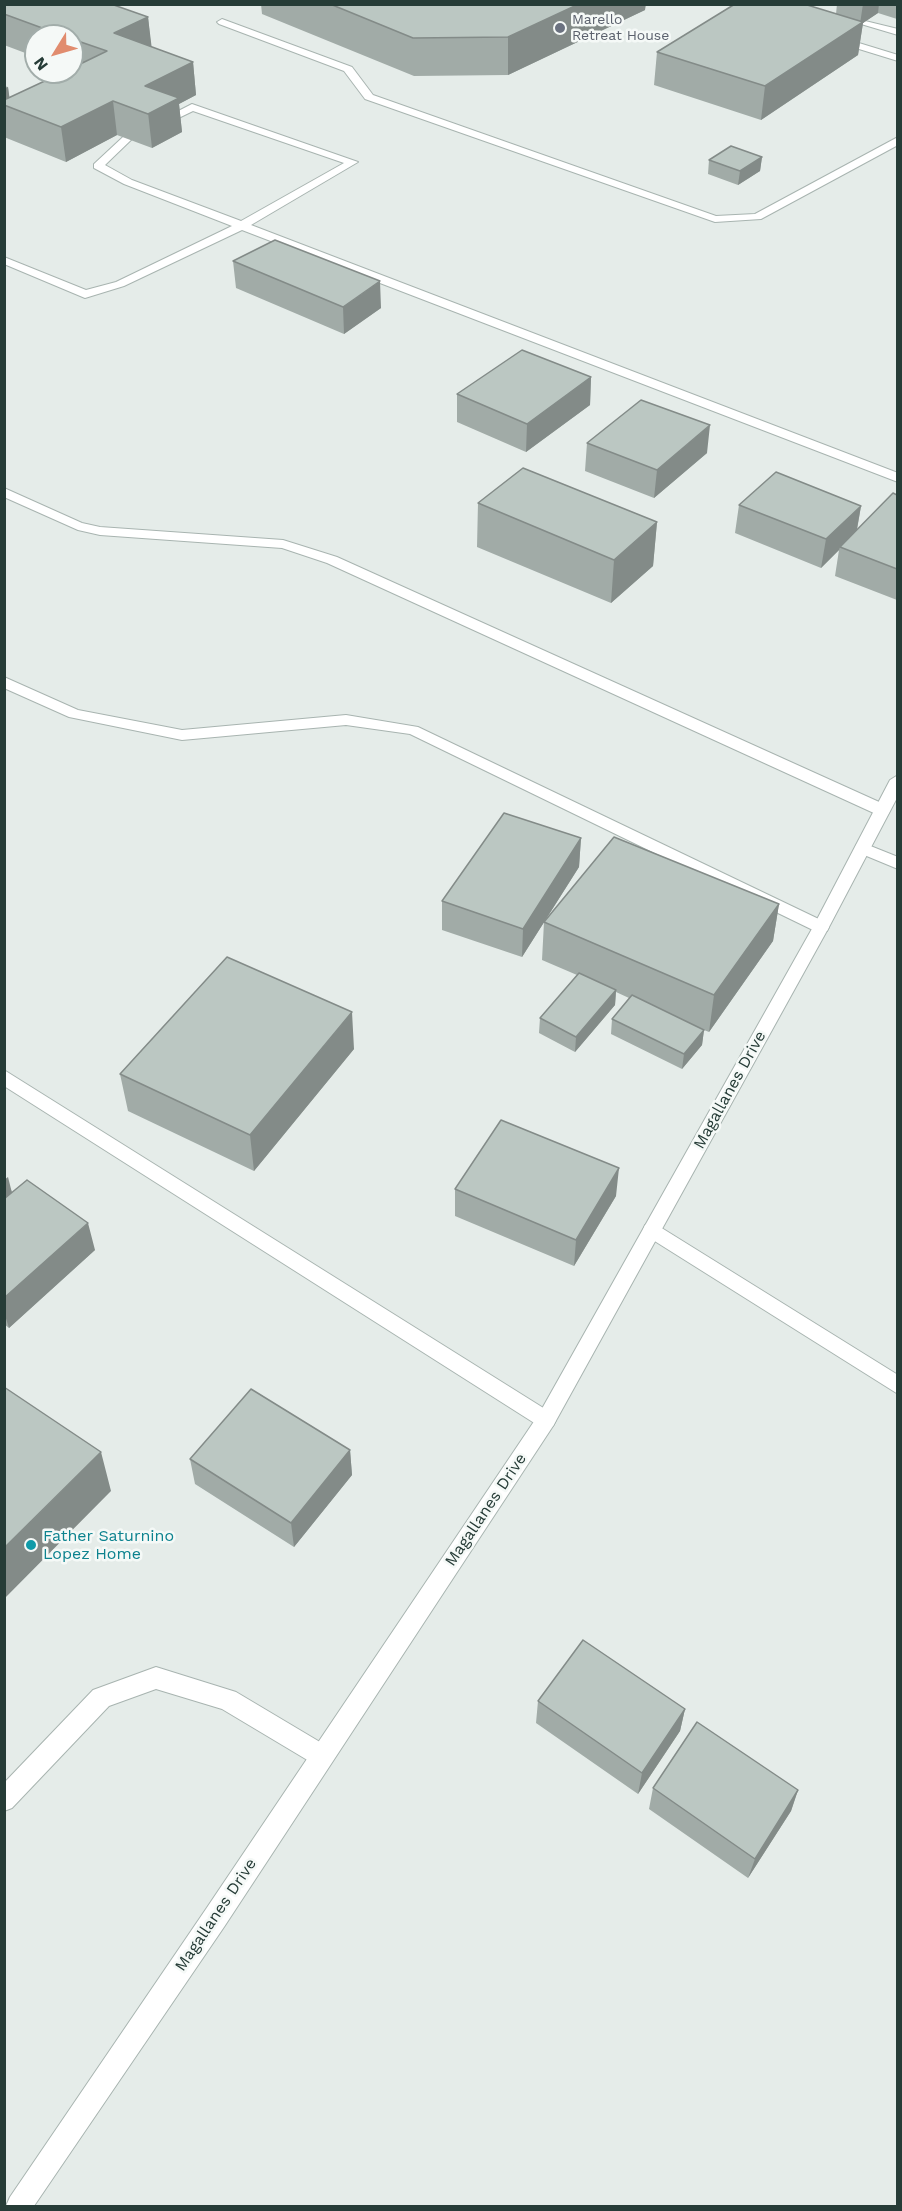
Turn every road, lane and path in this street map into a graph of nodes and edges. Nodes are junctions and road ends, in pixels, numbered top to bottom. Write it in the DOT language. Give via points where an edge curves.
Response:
graph roads {
  1 [pos="222,22"];
  2 [pos="864,22"];
  3 [pos="897,32"];
  4 [pos="834,39"];
  5 [pos="897,58"];
  6 [pos="158,124"];
  7 [pos="127,139"];
  8 [pos="897,140"];
  9 [pos="243,225"];
  10 [pos="4,260"];
  11 [pos="897,478"];
  12 [pos="4,492"];
  13 [pos="4,682"];
  14 [pos="897,780"];
  15 [pos="882,810"];
  16 [pos="862,848"];
  17 [pos="897,864"];
  18 [pos="821,927"];
  19 [pos="4,1077"];
  20 [pos="652,1230"];
  21 [pos="897,1386"];
  22 [pos="546,1420"];
  23 [pos="322,1756"];
  24 [pos="4,1800"];
  25 [pos="19,2206"];
  1 -- 8 [label="street" via="348,69 369,97 715,219 757,217"];
  2 -- 3 [label="street"];
  4 -- 5 [label="street"];
  6 -- 9 [label="street" via="192,107 353,162"];
  7 -- 9 [label="street" via="98,166 128,182"];
  9 -- 10 [label="street" via="120,284 85,294"];
  9 -- 11 [label="street"];
  12 -- 15 [label="street" via="78,526 100,531 283,544 332,560"];
  13 -- 18 [label="street" via="74,714 182,735 346,720 413,730"];
  14 -- 15 [label="street, Magallanes Drive"];
  15 -- 16 [label="street, Magallanes Drive"];
  16 -- 17 [label="street"];
  16 -- 18 [label="street, Magallanes Drive"];
  18 -- 20 [label="street, Magallanes Drive"];
  19 -- 22 [label="street"];
  20 -- 21 [label="street"];
  20 -- 22 [label="street, Magallanes Drive"];
  22 -- 23 [label="street, Magallanes Drive"];
  23 -- 24 [label="street" via="228,1700 156,1677 101,1698"];
  23 -- 25 [label="street, Magallanes Drive"];
}
